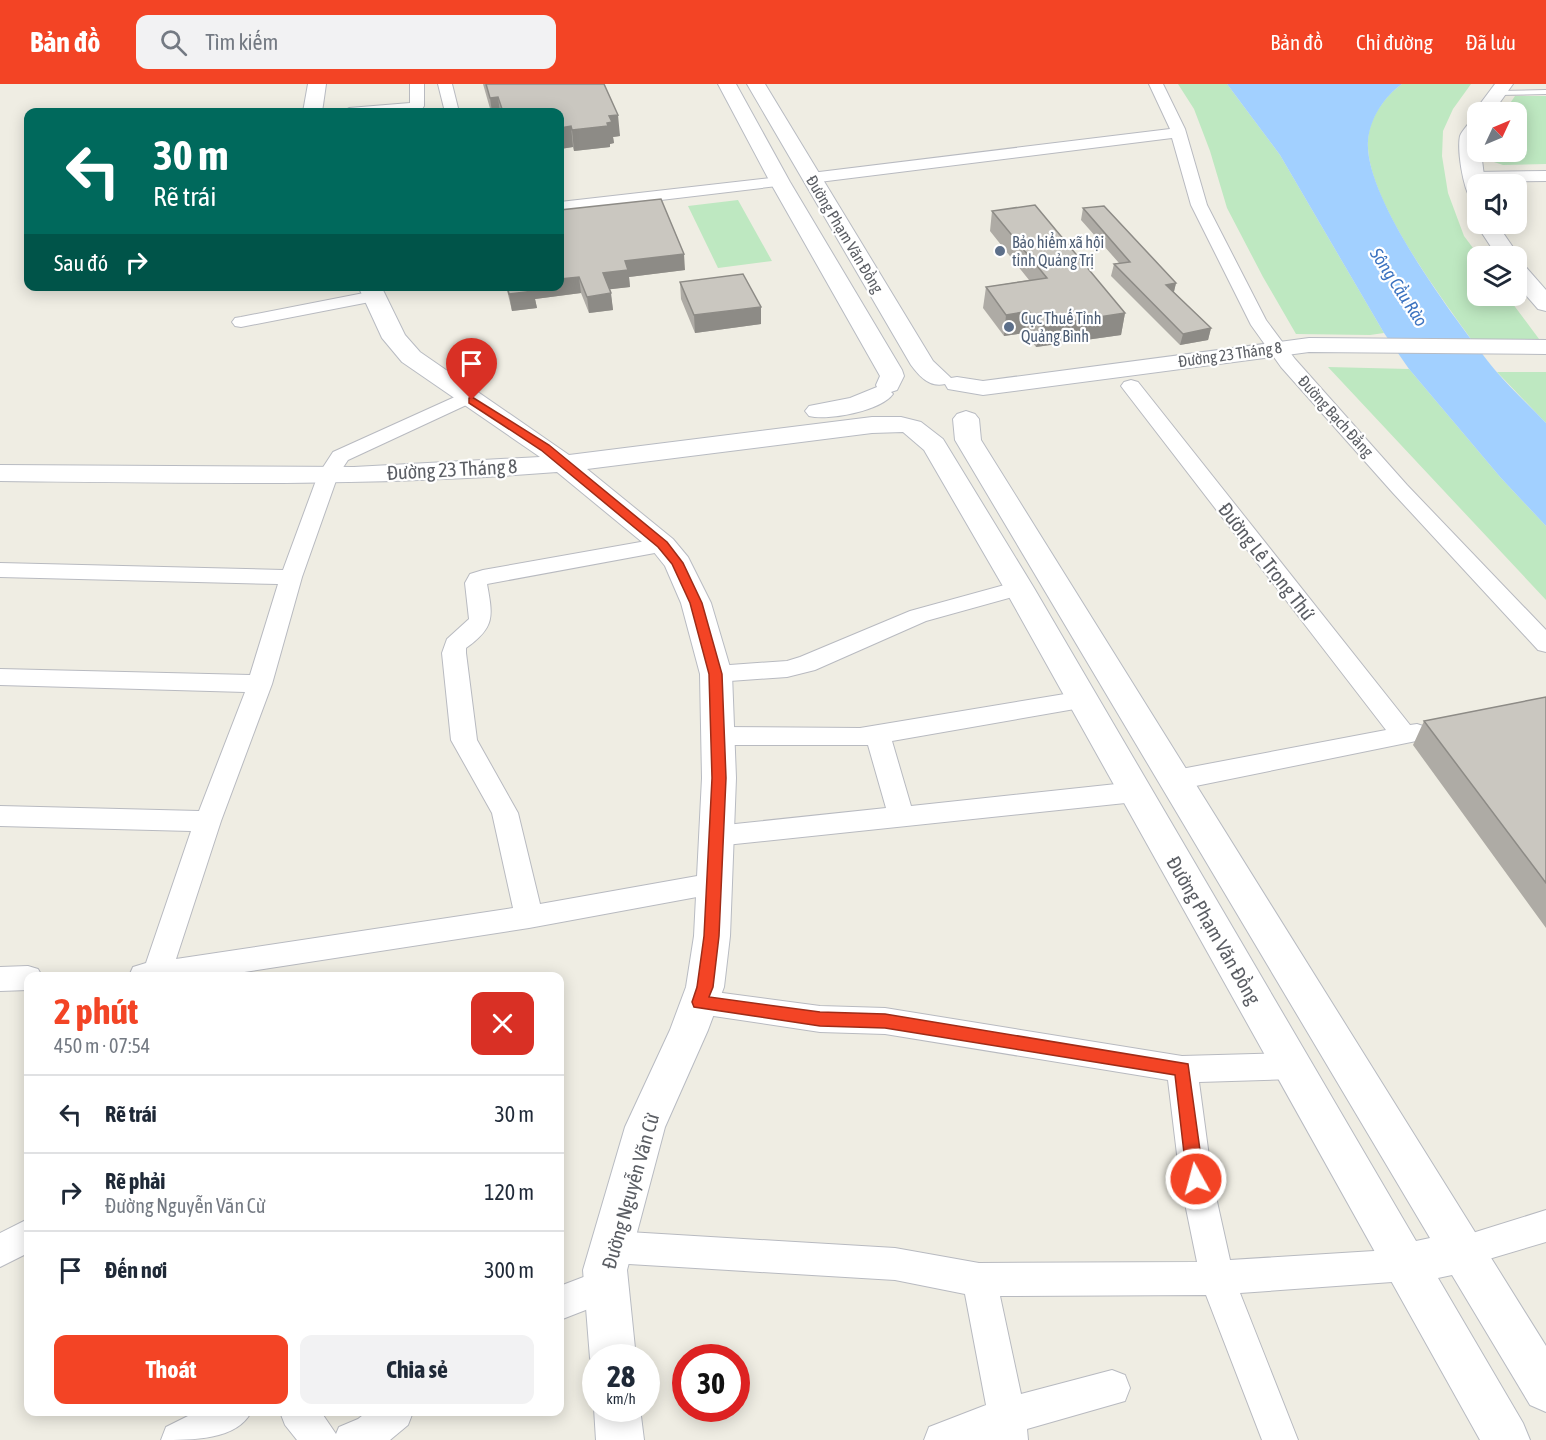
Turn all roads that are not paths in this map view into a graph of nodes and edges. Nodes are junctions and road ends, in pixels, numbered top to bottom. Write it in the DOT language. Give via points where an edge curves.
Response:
graph roads {
  1 [pos="316,84"];
  2 [pos="417,84"];
  3 [pos="445,84"];
  4 [pos="727,84"];
  5 [pos="756,84"];
  6 [pos="1156,84"];
  7 [pos="1501,88"];
  8 [pos="1546,92"];
  9 [pos="1491,102"];
  10 [pos="313,108"];
  11 [pos="401,108"];
  12 [pos="451,108"];
  13 [pos="1178,133"];
  14 [pos="1546,176"];
  15 [pos="812,178"];
  16 [pos="1527,179"];
  17 [pos="780,182"];
  18 [pos="564,207"];
  19 [pos="1527,282"];
  20 [pos="371,291"];
  21 [pos="1546,304"];
  22 [pos="241,322"];
  23 [pos="1546,347"];
  24 [pos="1509,353"];
  25 [pos="1282,355"];
  26 [pos="1546,360"];
  27 [pos="948,381"];
  28 [pos="1131,386"];
  29 [pos="884,390"];
  30 [pos="468,397"];
  31 [pos="969,416"];
  32 [pos="907,426"];
  33 [pos="0,452"];
  34 [pos="555,456"];
  35 [pos="334,465"];
  36 [pos="0,473"];
  37 [pos="663,544"];
  38 [pos="0,570"];
  39 [pos="291,577"];
  40 [pos="1019,588"];
  41 [pos="1546,644"];
  42 [pos="716,674"];
  43 [pos="0,677"];
  44 [pos="260,684"];
  45 [pos="1083,700"];
  46 [pos="1437,729"];
  47 [pos="878,735"];
  48 [pos="718,736"];
  49 [pos="1404,736"];
  50 [pos="1176,780"];
  51 [pos="1135,792"];
  52 [pos="0,816"];
  53 [pos="901,816"];
  54 [pos="208,821"];
  55 [pos="716,836"];
  56 [pos="714,884"];
  57 [pos="529,917"];
  58 [pos="157,972"];
  59 [pos="180,972"];
  60 [pos="24,978"];
  61 [pos="0,979"];
  62 [pos="700,1002"];
  63 [pos="1292,1066"];
  64 [pos="1182,1069"];
  65 [pos="1546,1226"];
  66 [pos="24,1236"];
  67 [pos="612,1247"];
  68 [pos="0,1251"];
  69 [pos="1461,1251"];
  70 [pos="1406,1265"];
  71 [pos="1217,1278"];
  72 [pos="979,1280"];
  73 [pos="607,1285"];
  74 [pos="564,1301"];
  75 [pos="612,1344"];
  76 [pos="1112,1388"];
  77 [pos="1546,1389"];
  78 [pos="224,1416"];
  79 [pos="301,1416"];
  80 [pos="390,1416"];
  81 [pos="618,1422"];
  82 [pos="1008,1428"];
  83 [pos="179,1440"];
  84 [pos="320,1440"];
  85 [pos="352,1440"];
  86 [pos="620,1440"];
  87 [pos="942,1440"];
  88 [pos="1280,1440"];
  89 [pos="1506,1440"];
  1 -- 10 [label="street"];
  2 -- 11 [label="street" via="417,106"];
  3 -- 12 [label="street"];
  4 -- 17 [label="street, Đường Phạm Văn Đồng"];
  5 -- 15 [label="street, Đường Phạm Văn Đồng"];
  6 -- 13 [label="street, Đường Bạch Đằng"];
  7 -- 8 [label="lane"];
  7 -- 9 [label="street"];
  13 -- 15 [label="street"];
  13 -- 25 [label="street, Đường Bạch Đằng" via="1199,205 1257,321"];
  14 -- 16 [label="street"];
  15 -- 17 [label="street"];
  15 -- 27 [label="street, Đường Phạm Văn Đồng" via="923,365"];
  17 -- 18 [label="street"];
  17 -- 29 [label="street, Đường Phạm Văn Đồng" via="890,370 892,376"];
  19 -- 21 [label="street"];
  20 -- 22 [label="street"];
  20 -- 30 [label="street, Đường Nguyễn Văn Cừ" via="400,345"];
  23 -- 24 [label="street"];
  24 -- 25 [label="street, Đường 23 Tháng 8"];
  24 -- 26 [label="street"];
  25 -- 27 [label="street, Đường 23 Tháng 8" via="983,388"];
  25 -- 28 [label="street, Đường 23 Tháng 8"];
  25 -- 41 [label="street, Đường Bạch Đằng" via="1400,489"];
  27 -- 29 [label="street, Đường 23 Tháng 8" via="912,377"];
  27 -- 31 [label="street, Đường Phạm Văn Đồng" via="972,397 974,406"];
  28 -- 31 [label="street, Đường 23 Tháng 8" via="982,407"];
  28 -- 49 [label="street, Đường Lê Trọng Thứ"];
  29 -- 32 [label="street, Đường Phạm Văn Đồng" via="879,406 883,414"];
  29 -- 34 [label="street, Đường 23 Tháng 8" via="855,405"];
  30 -- 34 [label="street, Đường Nguyễn Văn Cừ"];
  30 -- 35 [label="street"];
  31 -- 32 [label="street, Đường 23 Tháng 8" via="951,427 935,430"];
  31 -- 50 [label="street" via="968,440"];
  32 -- 34 [label="street, Đường 23 Tháng 8" via="872,425"];
  32 -- 40 [label="street, Đường Phạm Văn Đồng" via="934,445"];
  33 -- 35 [label="street, Đường 23 Tháng 8"];
  34 -- 35 [label="street, Đường 23 Tháng 8"];
  34 -- 37 [label="street, Đường Nguyễn Văn Cừ"];
  35 -- 36 [label="street, Đường 23 Tháng 8"];
  35 -- 39 [label="street"];
  37 -- 42 [label="street, Đường Nguyễn Văn Cừ" via="678,563 696,603"];
  37 -- 57 [label="street" via="483,577 476,583 482,619 455,645 454,653 464,740 505,813"];
  38 -- 39 [label="street"];
  39 -- 44 [label="street"];
  40 -- 42 [label="street" via="918,616 807,664"];
  40 -- 45 [label="street, Đường Phạm Văn Đồng"];
  42 -- 48 [label="street, Đường Nguyễn Văn Cừ"];
  43 -- 44 [label="street"];
  44 -- 54 [label="street"];
  45 -- 47 [label="street"];
  45 -- 51 [label="street, Đường Phạm Văn Đồng"];
  46 -- 49 [label="street"];
  47 -- 48 [label="street"];
  47 -- 53 [label="street"];
  48 -- 55 [label="street, Đường Nguyễn Văn Cừ"];
  49 -- 50 [label="street"];
  50 -- 69 [label="street"];
  51 -- 53 [label="street"];
  51 -- 63 [label="street, Đường Phạm Văn Đồng"];
  52 -- 54 [label="street"];
  53 -- 55 [label="street"];
  54 -- 58 [label="street"];
  55 -- 56 [label="street, Đường Nguyễn Văn Cừ"];
  56 -- 57 [label="street"];
  56 -- 62 [label="street, Đường Nguyễn Văn Cừ" via="712,936"];
  57 -- 59 [label="street"];
  60 -- 61 [label="street"];
  62 -- 64 [label="street" via="820,1019 885,1021"];
  62 -- 67 [label="street, Đường Nguyễn Văn Cừ" via="645,1127"];
  63 -- 64 [label="street"];
  63 -- 70 [label="street, Đường Phạm Văn Đồng"];
  64 -- 71 [label="street" via="1196,1179"];
  65 -- 69 [label="street"];
  66 -- 68 [label="street"];
  67 -- 72 [label="street" via="895,1264"];
  67 -- 73 [label="street, Đường Nguyễn Văn Cừ"];
  69 -- 70 [label="street"];
  69 -- 77 [label="street"];
  70 -- 71 [label="street"];
  70 -- 89 [label="street, Đường Phạm Văn Đồng"];
  71 -- 72 [label="street"];
  71 -- 88 [label="street"];
  72 -- 82 [label="street"];
  73 -- 74 [label="street"];
  73 -- 75 [label="street, Đường Nguyễn Văn Cừ"];
  76 -- 82 [label="street"];
  78 -- 83 [label="street"];
  79 -- 84 [label="street"];
  80 -- 85 [label="street" via="370,1433"];
  81 -- 86 [label="street"];
  82 -- 87 [label="street"];
}
